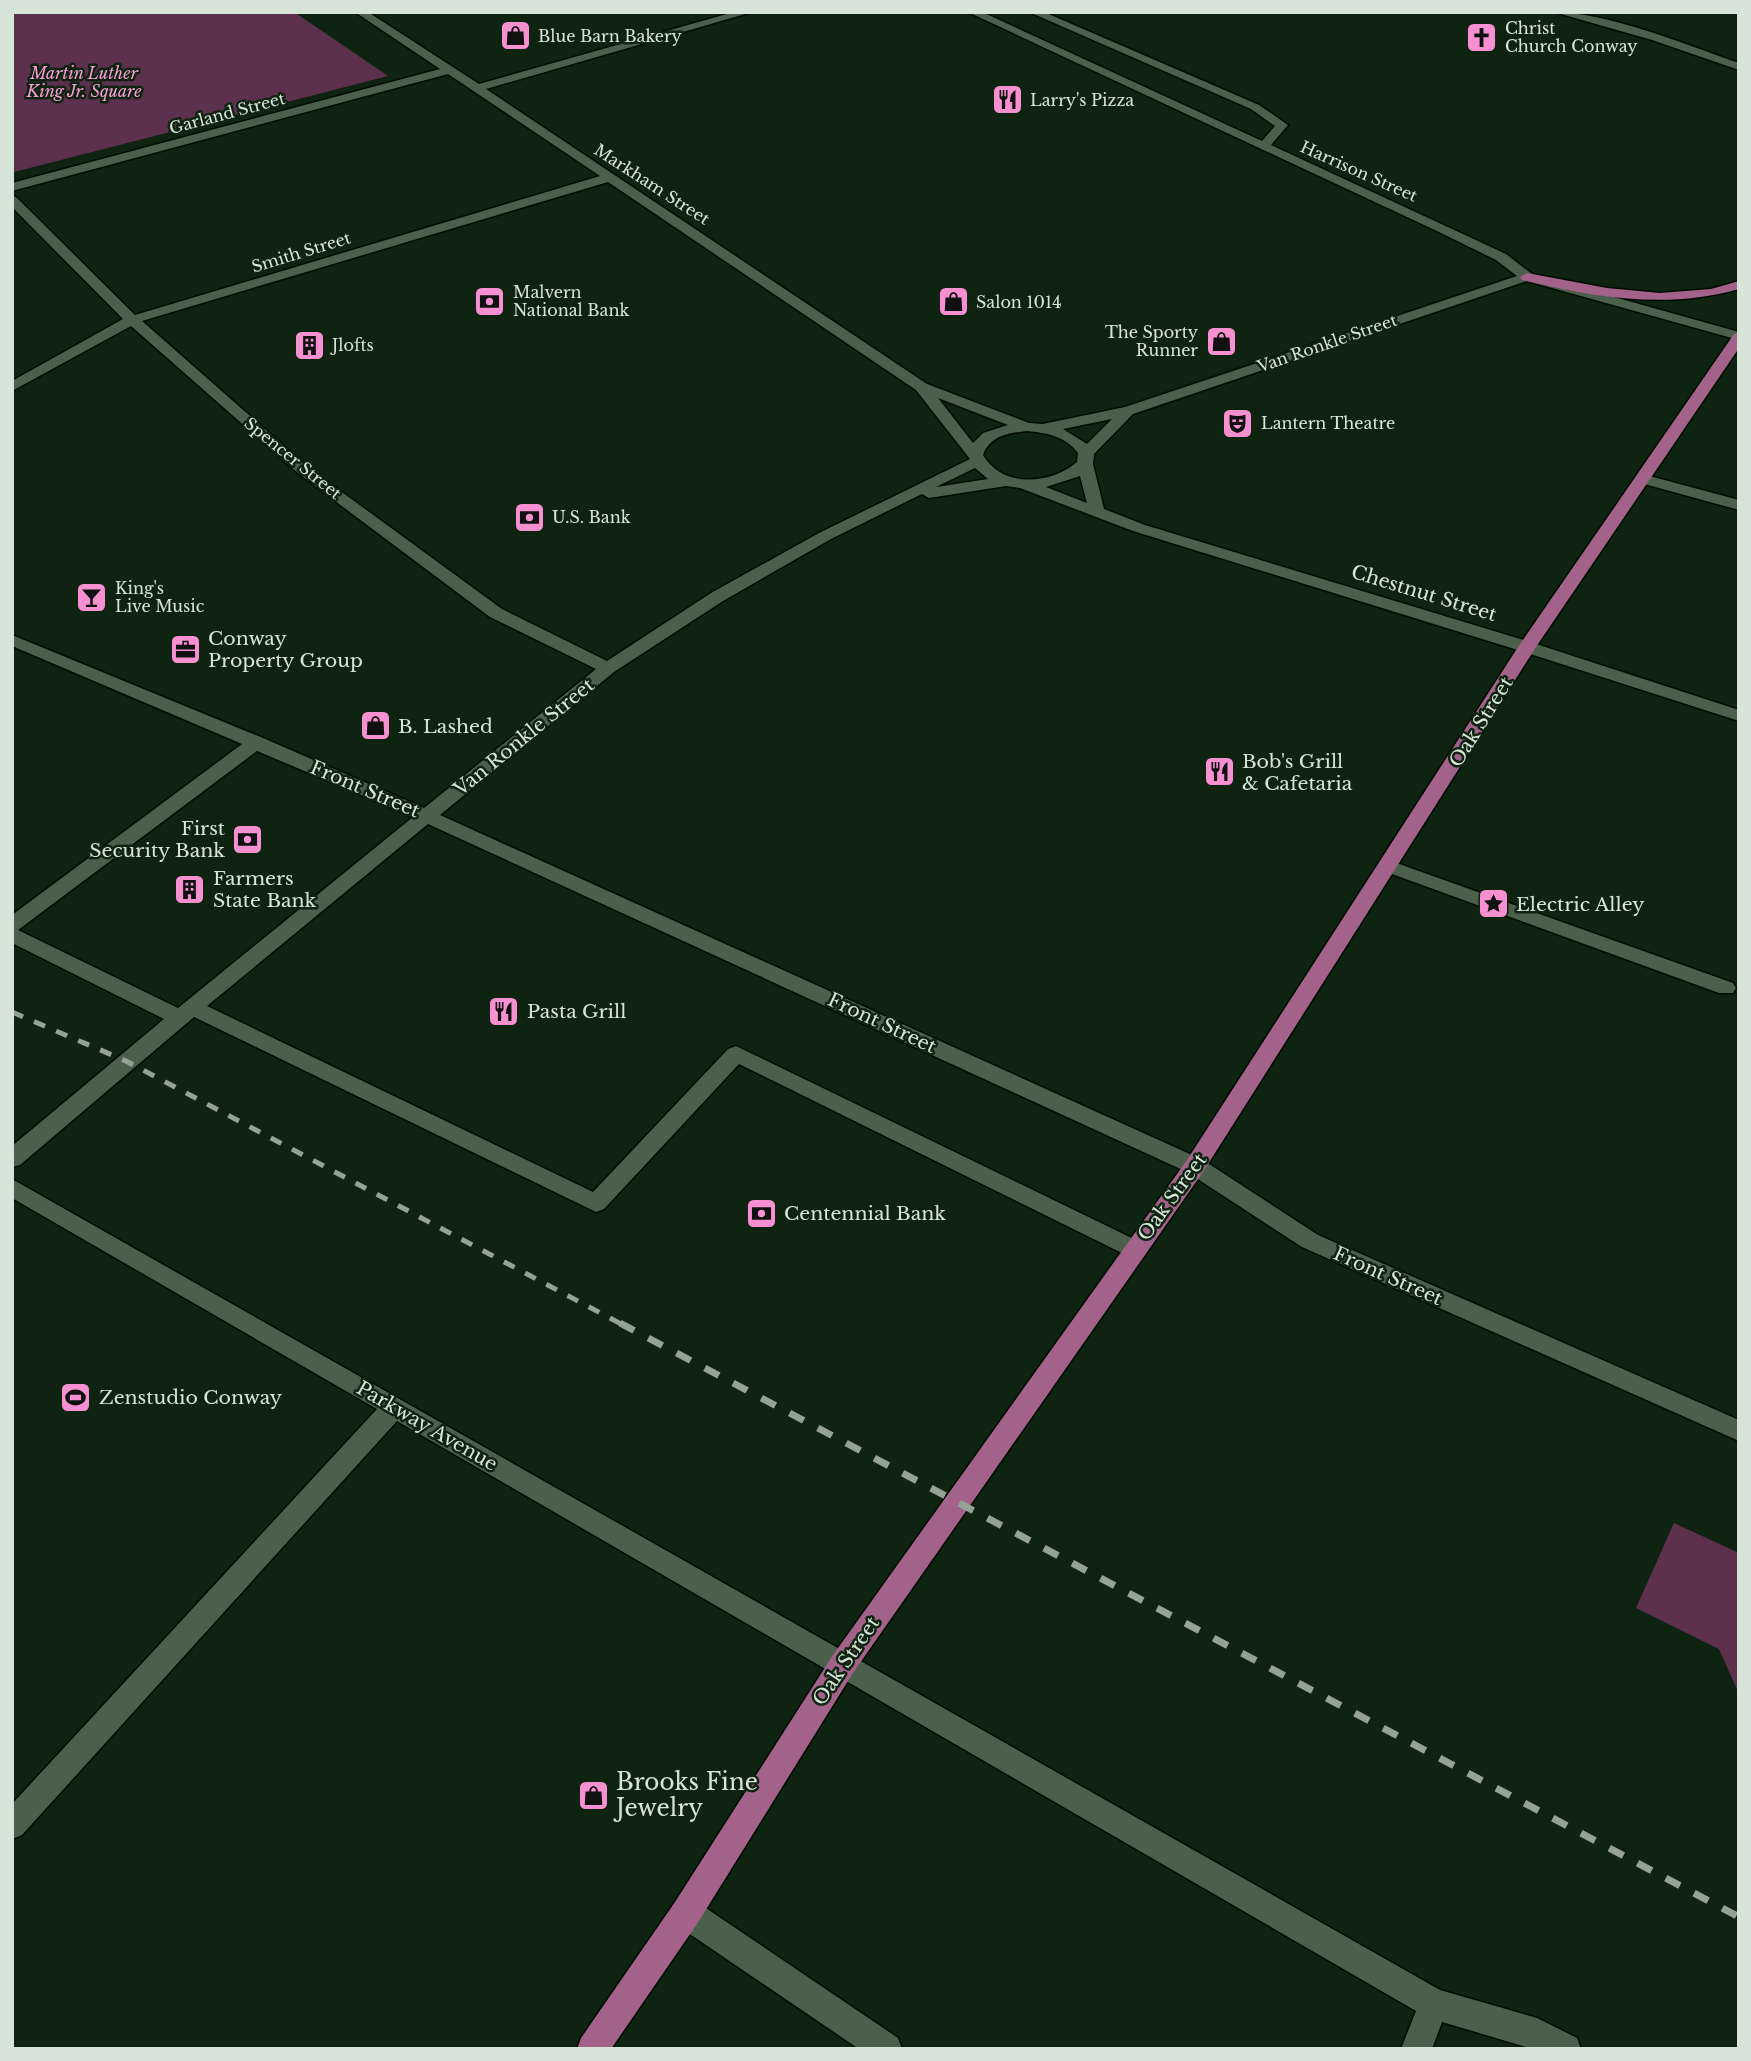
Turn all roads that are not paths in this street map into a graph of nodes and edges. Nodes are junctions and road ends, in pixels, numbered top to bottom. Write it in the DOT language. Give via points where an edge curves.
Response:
graph roads {
  1 [pos="360,12"];
  2 [pos="747,12"];
  3 [pos="973,12"];
  4 [pos="1034,12"];
  5 [pos="1559,12"];
  6 [pos="1739,67"];
  7 [pos="449,70"];
  8 [pos="477,88"];
  9 [pos="1263,147"];
  10 [pos="611,177"];
  11 [pos="12,187"];
  12 [pos="12,200"];
  13 [pos="1527,277"];
  14 [pos="1739,285"];
  15 [pos="132,320"];
  16 [pos="1739,336"];
  17 [pos="12,387"];
  18 [pos="922,387"];
  19 [pos="1128,411"];
  20 [pos="1027,427"];
  21 [pos="1044,428"];
  22 [pos="976,458"];
  23 [pos="1085,458"];
  24 [pos="1642,480"];
  25 [pos="1014,482"];
  26 [pos="906,497"];
  27 [pos="1739,505"];
  28 [pos="1097,511"];
  29 [pos="12,639"];
  30 [pos="1527,647"];
  31 [pos="608,668"];
  32 [pos="1739,716"];
  33 [pos="257,742"];
  34 [pos="426,816"];
  35 [pos="1388,866"];
  36 [pos="12,925"];
  37 [pos="12,935"];
  38 [pos="1726,988"];
  39 [pos="186,1012"];
  40 [pos="12,1159"];
  41 [pos="1195,1166"];
  42 [pos="12,1187"];
  43 [pos="1134,1249"];
  44 [pos="394,1407"];
  45 [pos="1739,1431"];
  46 [pos="843,1664"];
  47 [pos="12,1825"];
  48 [pos="685,1913"];
  49 [pos="1434,2004"];
  50 [pos="592,2049"];
  51 [pos="887,2049"];
  52 [pos="1416,2049"];
  53 [pos="1566,2049"];
  1 -- 7 [label="street, Markham Street"];
  2 -- 8 [label="street"];
  3 -- 9 [label="street, Harrison Street"];
  4 -- 9 [label="street" via="1255,107 1282,125"];
  5 -- 6 [label="street"];
  7 -- 8 [label="street, Markham Street"];
  7 -- 11 [label="street, Garland Street"];
  8 -- 10 [label="street, Markham Street"];
  9 -- 13 [label="street, Harrison Street" via="1501,257"];
  10 -- 15 [label="street, Smith Street"];
  10 -- 18 [label="street, Markham Street"];
  12 -- 15 [label="street, Spencer Street"];
  13 -- 14 [label="main road" via="1636,298 1698,296"];
  13 -- 16 [label="street, Harrison Street"];
  13 -- 19 [label="street, Van Ronkle Street"];
  15 -- 17 [label="street, Smith Street"];
  15 -- 31 [label="street, Spencer Street" via="304,471 496,613"];
  16 -- 24 [label="main road, Oak Street"];
  18 -- 20 [label="street, Markham Street"];
  18 -- 22 [label="street, Markham Street"];
  19 -- 21 [label="street, Van Ronkle Street"];
  19 -- 23 [label="street, Van Ronkle Street"];
  20 -- 21 [label="street"];
  20 -- 22 [label="street, Van Ronkle Street" via="985,438 977,446"];
  21 -- 23 [label="street" via="1072,437"];
  22 -- 25 [label="street, Markham Street" via="993,476"];
  22 -- 26 [label="street, Van Ronkle Street"];
  23 -- 25 [label="street, Van Ronkle Street" via="1068,478"];
  23 -- 28 [label="street"];
  24 -- 27 [label="street"];
  24 -- 30 [label="main road, Oak Street"];
  25 -- 26 [label="street, Van Ronkle Street"];
  25 -- 28 [label="street, Chestnut Street"];
  26 -- 31 [label="street, Van Ronkle Street" via="717,597"];
  28 -- 30 [label="street, Chestnut Street" via="1139,528"];
  29 -- 33 [label="street, Front Street"];
  30 -- 32 [label="street, Chestnut Street"];
  30 -- 35 [label="main road, Oak Street"];
  31 -- 34 [label="street, Van Ronkle Street"];
  33 -- 34 [label="street, Front Street"];
  33 -- 36 [label="street"];
  34 -- 39 [label="street, Van Ronkle Street"];
  34 -- 41 [label="street, Front Street"];
  35 -- 38 [label="street"];
  35 -- 41 [label="main road, Oak Street"];
  37 -- 39 [label="street"];
  39 -- 40 [label="street, Van Ronkle Street"];
  39 -- 43 [label="street" via="596,1203 736,1054"];
  41 -- 43 [label="main road, Oak Street"];
  41 -- 45 [label="street, Front Street" via="1310,1241"];
  42 -- 44 [label="street, Parkway Avenue"];
  43 -- 46 [label="main road, Oak Street"];
  44 -- 46 [label="street, Parkway Avenue"];
  44 -- 47 [label="street"];
  46 -- 48 [label="main road, Oak Street"];
  46 -- 49 [label="street, Parkway Avenue"];
  48 -- 50 [label="main road, Oak Street"];
  48 -- 51 [label="street"];
  49 -- 52 [label="street"];
  49 -- 53 [label="street, Parkway Avenue" via="1537,2034"];
}
